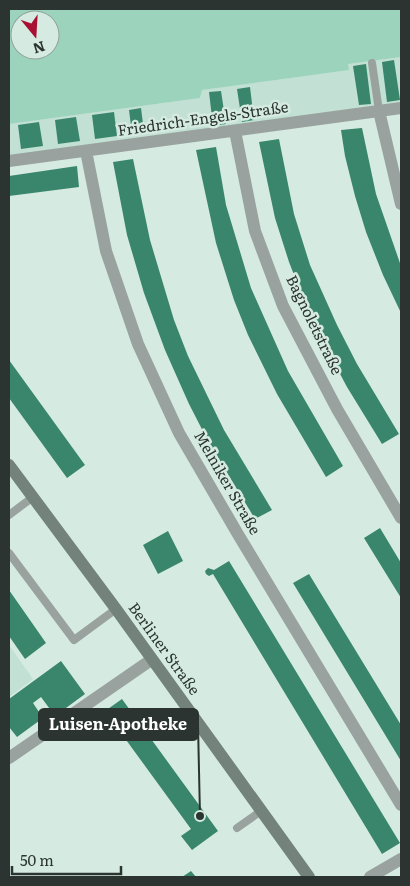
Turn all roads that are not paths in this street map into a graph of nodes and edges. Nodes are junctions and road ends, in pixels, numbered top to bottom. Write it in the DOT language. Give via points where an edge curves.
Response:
graph roads {
  1 [pos="372,63"];
  2 [pos="401,108"];
  3 [pos="379,111"];
  4 [pos="235,130"];
  5 [pos="86,151"];
  6 [pos="9,161"];
  7 [pos="401,204"];
  8 [pos="9,465"];
  9 [pos="33,497"];
  10 [pos="9,515"];
  11 [pos="401,518"];
  12 [pos="9,553"];
  13 [pos="116,609"];
  14 [pos="151,660"];
  15 [pos="9,758"];
  16 [pos="401,805"];
  17 [pos="261,811"];
  18 [pos="237,828"];
  19 [pos="401,858"];
  20 [pos="309,877"];
  21 [pos="370,877"];
  1 -- 3 [label="lane"];
  2 -- 3 [label="street, Friedrich-Engels-Straße"];
  3 -- 4 [label="street, Friedrich-Engels-Straße"];
  3 -- 7 [label="street"];
  4 -- 5 [label="street, Friedrich-Engels-Straße"];
  4 -- 11 [label="street, Bagnoletstraße" via="255,230 284,306 337,409"];
  5 -- 6 [label="street, Friedrich-Engels-Straße"];
  5 -- 16 [label="street, Melniker Straße" via="106,251 138,344 179,433"];
  8 -- 9 [label="main road, Berliner Straße"];
  9 -- 10 [label="lane"];
  9 -- 13 [label="main road, Berliner Straße"];
  12 -- 13 [label="lane" via="74,640"];
  13 -- 14 [label="main road, Berliner Straße"];
  14 -- 15 [label="street"];
  14 -- 17 [label="main road, Berliner Straße"];
  17 -- 18 [label="lane"];
  17 -- 20 [label="main road, Berliner Straße"];
  19 -- 21 [label="street"];
}
